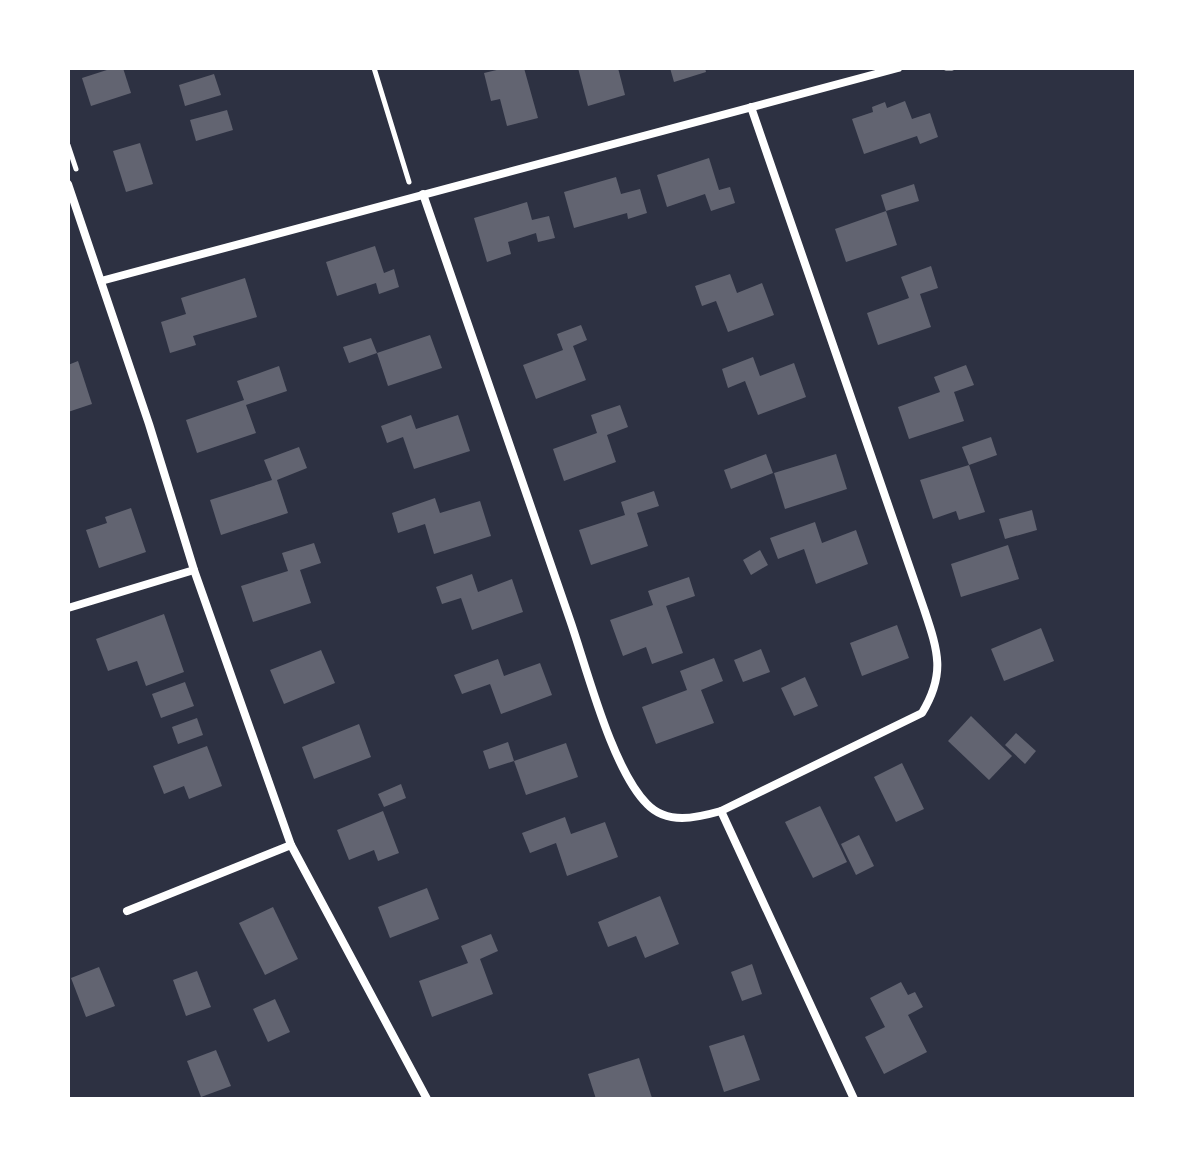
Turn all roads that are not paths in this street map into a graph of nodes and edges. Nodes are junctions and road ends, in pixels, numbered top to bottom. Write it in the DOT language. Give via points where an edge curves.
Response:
graph roads {
  1 [pos="898,68"];
  2 [pos="751,107"];
  3 [pos="68,184"];
  4 [pos="423,194"];
  5 [pos="101,281"];
  6 [pos="194,570"];
  7 [pos="68,608"];
  8 [pos="721,811"];
  9 [pos="291,845"];
  10 [pos="127,911"];
  11 [pos="427,1099"];
  12 [pos="853,1099"];
  1 -- 2 [label="street"];
  2 -- 4 [label="street"];
  2 -- 8 [label="street" via="932,632 937,688 922,713"];
  3 -- 5 [label="street"];
  4 -- 5 [label="street"];
  4 -- 8 [label="street" via="595,694 634,790 665,816 681,819"];
  5 -- 6 [label="street"];
  6 -- 7 [label="street"];
  6 -- 9 [label="street"];
  8 -- 12 [label="street"];
  9 -- 10 [label="street"];
  9 -- 11 [label="street"];
}
